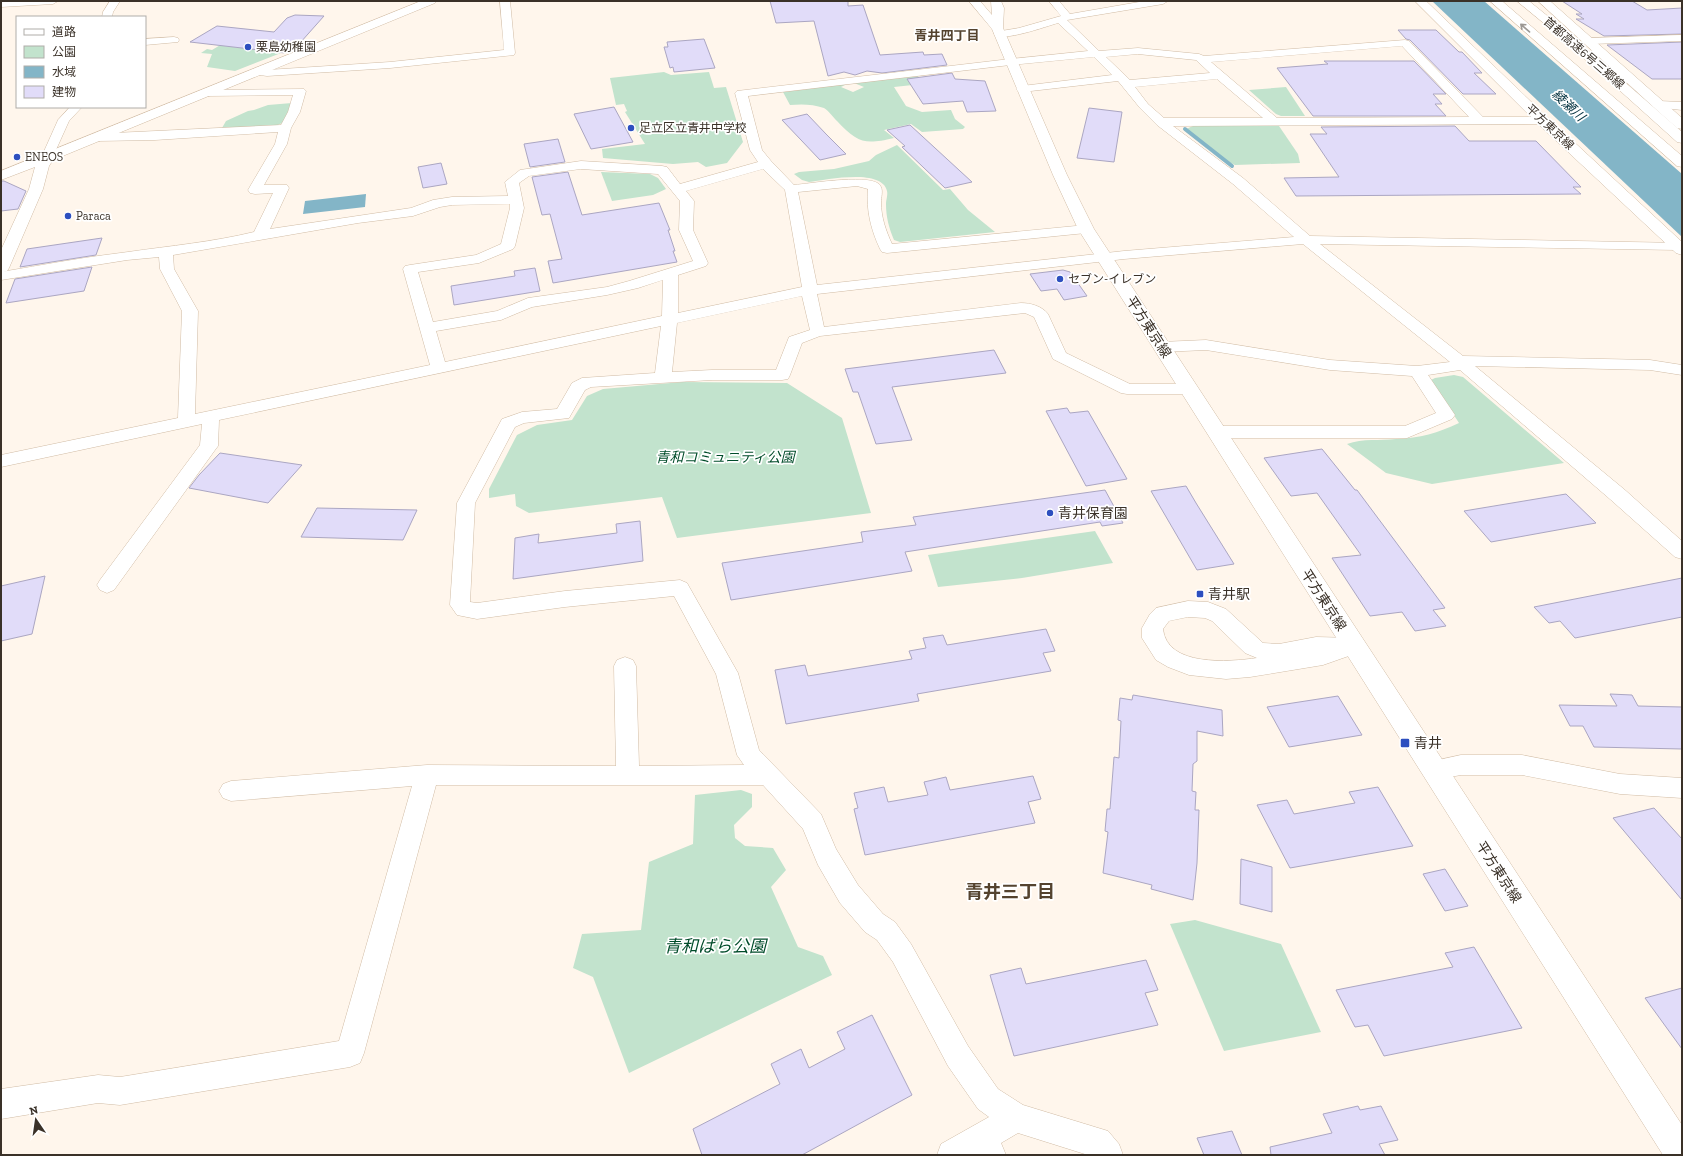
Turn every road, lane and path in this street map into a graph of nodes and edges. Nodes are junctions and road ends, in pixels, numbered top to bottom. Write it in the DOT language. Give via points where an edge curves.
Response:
graph roads {
  1 [pos="53,1"];
  2 [pos="115,1"];
  3 [pos="431,1"];
  4 [pos="505,1"];
  5 [pos="974,1"];
  6 [pos="996,1"];
  7 [pos="1054,1"];
  8 [pos="1163,1"];
  9 [pos="1420,1"];
  10 [pos="1494,1"];
  11 [pos="1510,1"];
  12 [pos="1522,1"];
  13 [pos="1529,1"];
  14 [pos="1543,1"];
  15 [pos="1,4"];
  16 [pos="107,16"];
  17 [pos="1065,19"];
  18 [pos="998,31"];
  19 [pos="1562,33"];
  20 [pos="1682,38"];
  21 [pos="174,40"];
  22 [pos="1590,41"];
  23 [pos="146,42"];
  24 [pos="1096,54"];
  25 [pos="1201,59"];
  26 [pos="1010,62"];
  27 [pos="256,72"];
  28 [pos="1220,75"];
  29 [pos="1124,81"];
  30 [pos="1022,89"];
  31 [pos="206,93"];
  32 [pos="1658,105"];
  33 [pos="1682,106"];
  34 [pos="75,108"];
  35 [pos="1479,120"];
  36 [pos="1542,120"];
  37 [pos="1274,121"];
  38 [pos="1161,122"];
  39 [pos="1682,125"];
  40 [pos="285,128"];
  41 [pos="97,137"];
  42 [pos="1682,139"];
  43 [pos="1682,154"];
  44 [pos="47,158"];
  45 [pos="1682,163"];
  46 [pos="766,164"];
  47 [pos="1,176"];
  48 [pos="677,189"];
  49 [pos="791,189"];
  50 [pos="516,200"];
  51 [pos="1086,229"];
  52 [pos="260,235"];
  53 [pos="1306,240"];
  54 [pos="1680,248"];
  55 [pos="166,252"];
  56 [pos="1103,257"];
  57 [pos="1,268"];
  58 [pos="671,274"];
  59 [pos="1,276"];
  60 [pos="810,290"];
  61 [pos="670,320"];
  62 [pos="428,328"];
  63 [pos="818,332"];
  64 [pos="1161,346"];
  65 [pos="1461,363"];
  66 [pos="439,369"];
  67 [pos="1682,370"];
  68 [pos="1417,371"];
  69 [pos="663,377"];
  70 [pos="1188,389"];
  71 [pos="211,416"];
  72 [pos="186,421"];
  73 [pos="1216,432"];
  74 [pos="1,461"];
  75 [pos="1682,552"];
  76 [pos="107,585"];
  77 [pos="1354,646"];
  78 [pos="625,666"];
  79 [pos="1433,770"];
  80 [pos="427,775"];
  81 [pos="767,775"];
  82 [pos="628,776"];
  83 [pos="1682,788"];
  84 [pos="231,791"];
  85 [pos="1,1104"];
  86 [pos="1016,1118"];
  87 [pos="987,1146"];
  88 [pos="952,1155"];
  89 [pos="1108,1155"];
  90 [pos="1682,1155"];
  1 -- 15 [label="street"];
  2 -- 16 [label="street"];
  3 -- 27 [label="main road"];
  4 -- 27 [label="street" via="510,53 390,65"];
  5 -- 18 [label="main road, 平方東京線"];
  6 -- 18 [label="main road, 平方東京線"];
  7 -- 17 [label="street"];
  8 -- 17 [label="street"];
  9 -- 36 [label="main road, 平方東京線"];
  45 -- 10 [label="main road, one-way"];
  11 -- 43 [label="main road"];
  12 -- 19 [label="main road, 首都高速6号三郷線"];
  12 -- 42 [label="main road, 首都高速6号三郷線"];
  13 -- 19 [label="main road"];
  14 -- 22 [label="main road"];
  17 -- 18 [label="street" via="1020,31"];
  17 -- 24 [label="street"];
  18 -- 26 [label="main road, 平方東京線"];
  19 -- 42 [label="main road, 首都高速6号三郷線"];
  20 -- 22 [label="street"];
  21 -- 23 [label="street"];
  22 -- 32 [label="main road"];
  24 -- 25 [label="street" via="1138,52"];
  24 -- 26 [label="street"];
  24 -- 29 [label="street"];
  25 -- 28 [label="street"];
  25 -- 35 [label="street" via="1405,43"];
  26 -- 30 [label="main road, 平方東京線"];
  26 -- 46 [label="street" via="741,93 756,150"];
  27 -- 31 [label="main road"];
  28 -- 29 [label="street"];
  28 -- 37 [label="street"];
  29 -- 30 [label="street"];
  29 -- 38 [label="street"];
  30 -- 51 [label="main road, 平方東京線"];
  31 -- 40 [label="street" via="300,91 294,112"];
  31 -- 41 [label="main road"];
  32 -- 33 [label="street"];
  32 -- 39 [label="main road"];
  34 -- 44 [label="street" via="64,120"];
  35 -- 36 [label="street"];
  35 -- 37 [label="street"];
  36 -- 54 [label="main road, 平方東京線"];
  37 -- 38 [label="street"];
  38 -- 53 [label="street" via="1238,181"];
  40 -- 41 [label="street"];
  40 -- 52 [label="street" via="281,144 255,190 282,188"];
  41 -- 44 [label="main road"];
  44 -- 47 [label="main road"];
  44 -- 57 [label="main road"];
  46 -- 48 [label="street"];
  46 -- 49 [label="street"];
  48 -- 50 [label="street" via="662,170 581,165 525,173 512,182"];
  48 -- 58 [label="street" via="687,201 686,230 701,263"];
  49 -- 51 [label="street" via="840,186 857,182 875,187 873,201 887,249"];
  49 -- 60 [label="street"];
  50 -- 52 [label="street" via="452,201 413,212"];
  50 -- 62 [label="street" via="517,208 508,246 478,259 410,269"];
  51 -- 56 [label="main road, 平方東京線"];
  52 -- 55 [label="street"];
  53 -- 54 [label="street"];
  53 -- 56 [label="street"];
  53 -- 65 [label="street"];
  55 -- 59 [label="street"];
  55 -- 72 [label="street" via="167,269 190,311"];
  56 -- 60 [label="street"];
  56 -- 64 [label="main road, 平方東京線"];
  58 -- 61 [label="street"];
  58 -- 62 [label="street" via="607,291 528,303 502,315"];
  60 -- 61 [label="street"];
  60 -- 63 [label="street" via="809,298"];
  61 -- 66 [label="street"];
  61 -- 69 [label="street"];
  62 -- 66 [label="street"];
  63 -- 69 [label="street" via="795,340 782,376 712,374"];
  63 -- 70 [label="street" via="1028,308 1040,314 1059,356 1127,389"];
  64 -- 68 [label="street" via="1206,344 1330,365"];
  64 -- 70 [label="main road, 平方東京線"];
  65 -- 67 [label="street" via="1650,365"];
  65 -- 68 [label="street"];
  65 -- 75 [label="street" via="1618,494"];
  66 -- 71 [label="street"];
  68 -- 73 [label="street" via="1446,415 1407,432"];
  69 -- 81 [label="street" via="588,382 578,387 563,414 522,418 508,423 466,503 460,605 464,609 477,611 565,599 680,588 727,673 749,755"];
  70 -- 73 [label="main road, 平方東京線"];
  71 -- 72 [label="street"];
  71 -- 76 [label="street" via="209,446"];
  72 -- 74 [label="street"];
  73 -- 77 [label="main road, 平方東京線"];
  77 -- 77 [label="street" via="1323,657 1237,670 1205,669 1176,661 1164,654 1153,638 1152,628 1163,614 1200,608 1219,615 1252,647 1260,651 1279,652 1316,645"];
  77 -- 79 [label="main road, 平方東京線"];
  78 -- 82 [label="street"];
  79 -- 83 [label="street" via="1461,765 1522,765 1620,784"];
  79 -- 90 [label="main road, 平方東京線"];
  80 -- 82 [label="street"];
  80 -- 84 [label="street"];
  80 -- 85 [label="street" via="350,1053 120,1091 98,1089"];
  81 -- 82 [label="street"];
  81 -- 86 [label="street" via="812,822 827,857 849,894 874,923 886,931 902,953 958,1056 988,1099"];
  86 -- 87 [label="street"];
  86 -- 89 [label="street" via="1097,1142"];
  87 -- 88 [label="street"];
}
